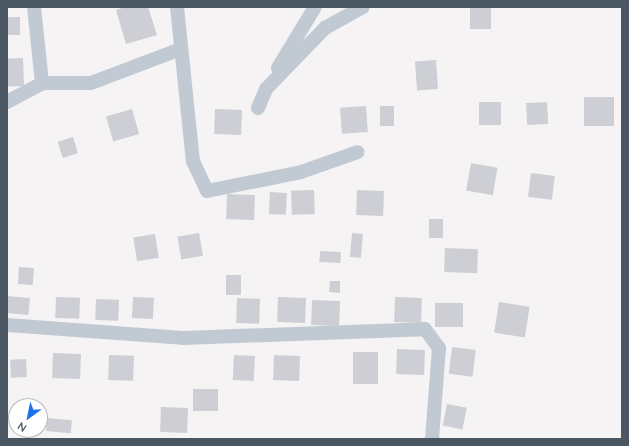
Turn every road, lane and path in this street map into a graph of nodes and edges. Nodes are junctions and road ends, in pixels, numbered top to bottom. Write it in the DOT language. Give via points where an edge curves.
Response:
graph roads {
  1 [pos="34,7"];
  2 [pos="178,7"];
  3 [pos="315,7"];
  4 [pos="363,7"];
  5 [pos="181,49"];
  6 [pos="42,83"];
  7 [pos="266,89"];
  8 [pos="7,102"];
  9 [pos="258,108"];
  10 [pos="358,152"];
  11 [pos="7,325"];
  12 [pos="432,439"];
  1 -- 6 [label="street"];
  2 -- 5 [label="street"];
  3 -- 7 [label="street"];
  4 -- 7 [label="street" via="325,28"];
  5 -- 6 [label="street" via="91,83"];
  5 -- 10 [label="street" via="193,161 207,191 301,172"];
  6 -- 8 [label="street"];
  7 -- 9 [label="street"];
  11 -- 12 [label="street" via="183,338 425,329 439,348"];
}
